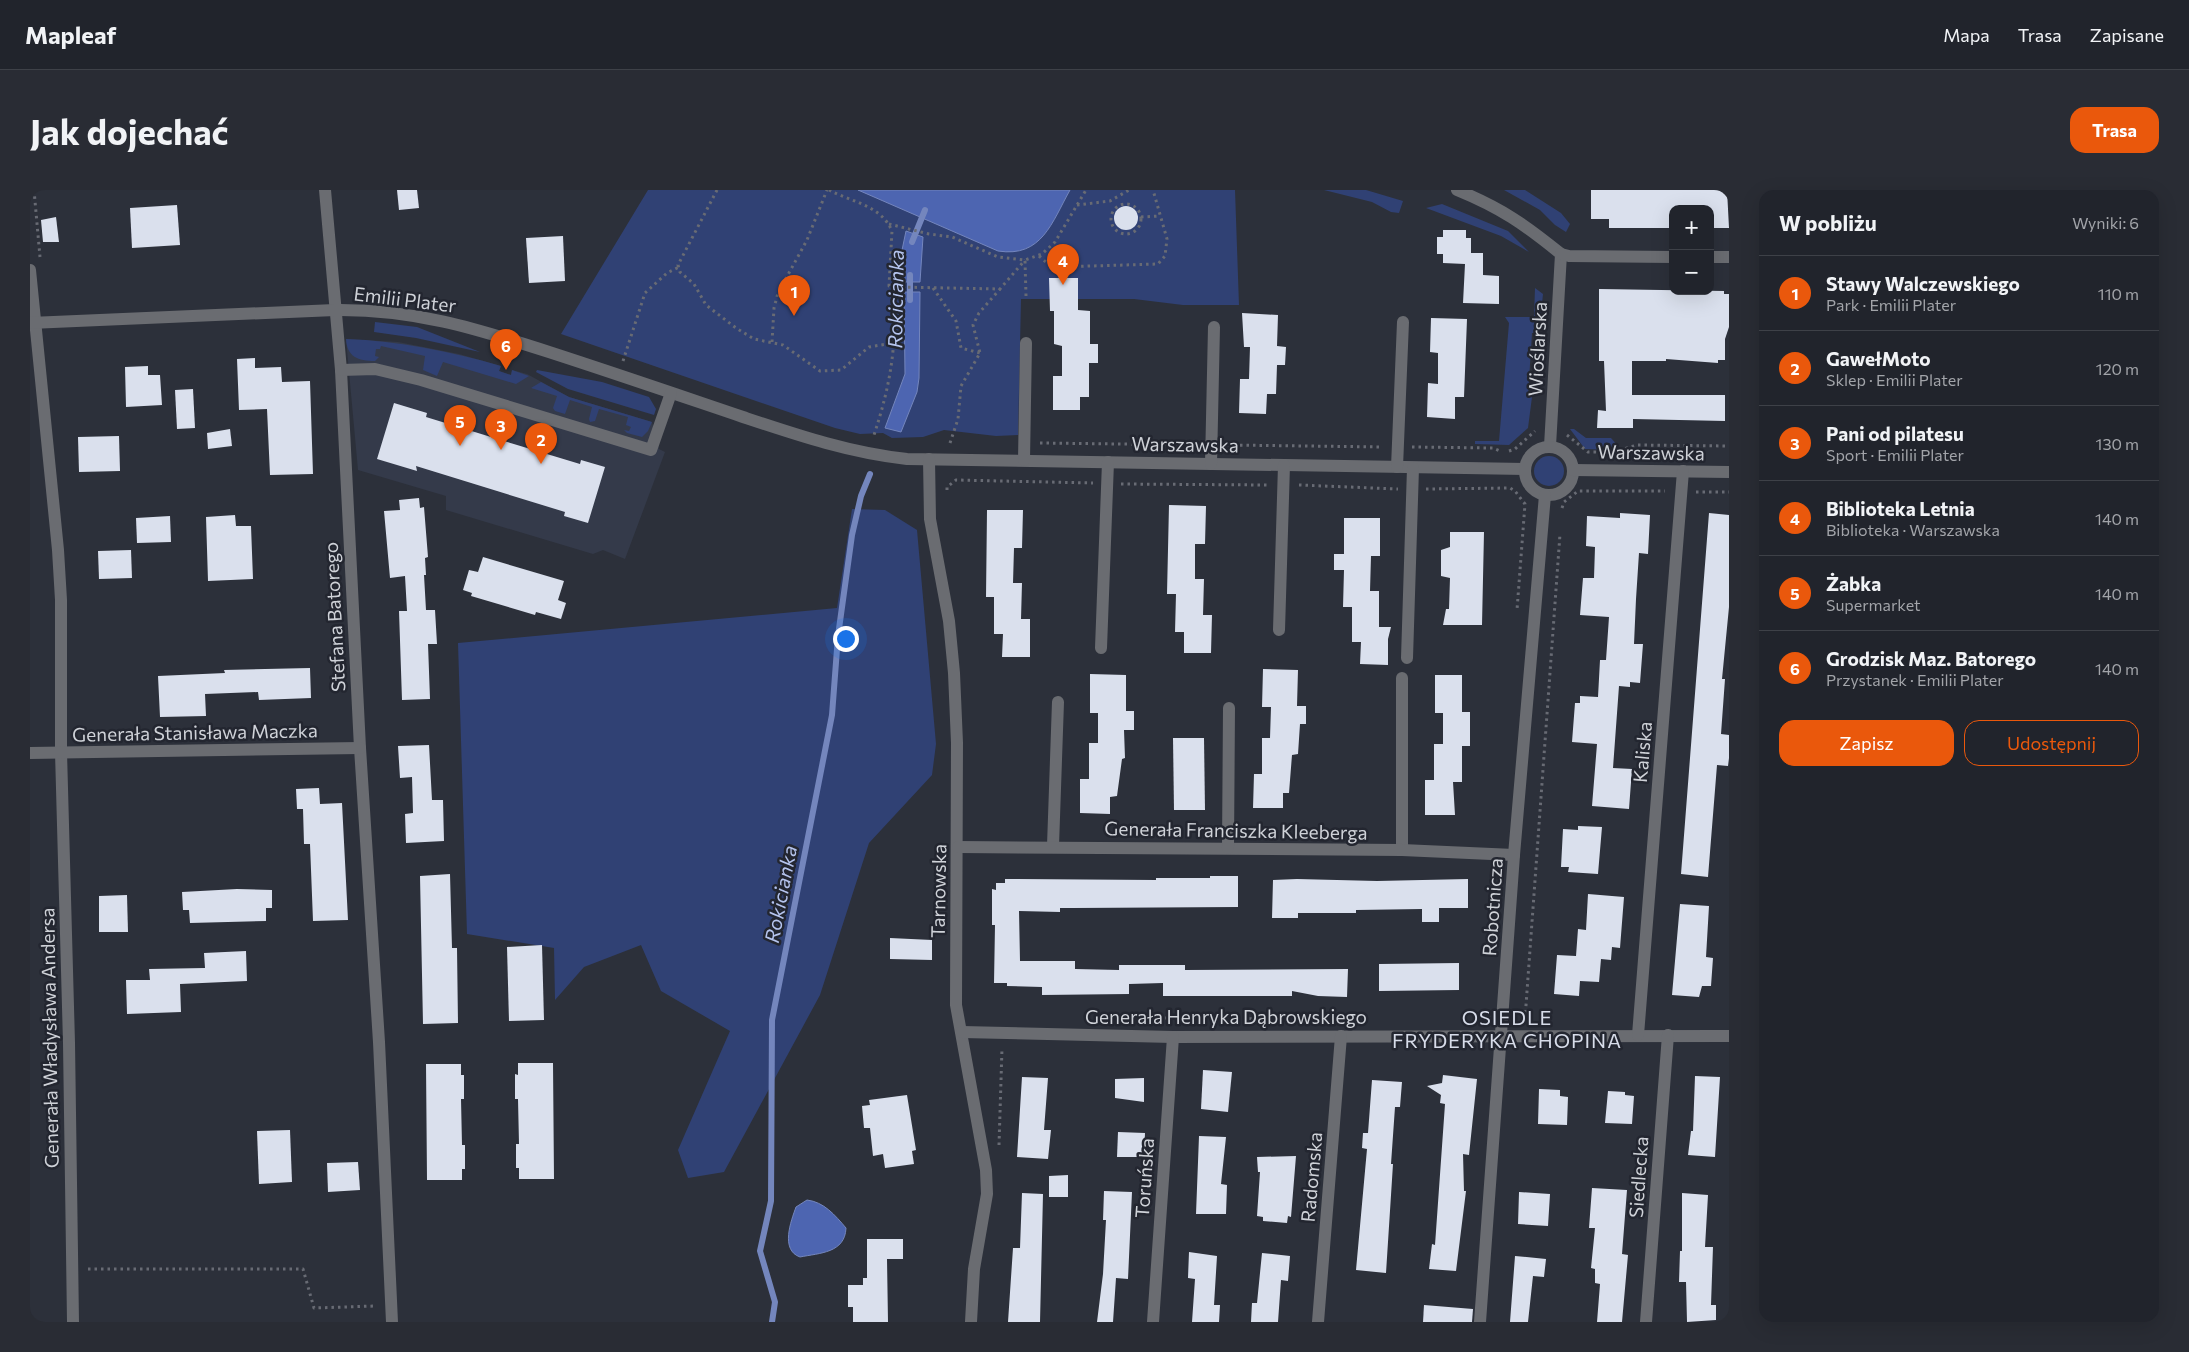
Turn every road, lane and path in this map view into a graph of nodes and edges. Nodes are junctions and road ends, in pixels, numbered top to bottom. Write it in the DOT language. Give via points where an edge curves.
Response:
graph roads {
  1 [pos="34,190"];
  2 [pos="325,190"];
  3 [pos="716,190"];
  4 [pos="828,190"];
  5 [pos="1086,190"];
  6 [pos="1129,190"];
  7 [pos="1153,190"];
  8 [pos="1457,190"];
  9 [pos="1117,198"];
  10 [pos="1077,205"];
  11 [pos="1119,205"];
  12 [pos="1160,216"];
  13 [pos="1141,217"];
  14 [pos="889,224"];
  15 [pos="1561,254"];
  16 [pos="1039,256"];
  17 [pos="1669,257"];
  18 [pos="1714,257"];
  19 [pos="1729,257"];
  20 [pos="1025,260"];
  21 [pos="35,267"];
  22 [pos="679,267"];
  23 [pos="898,287"];
  24 [pos="933,288"];
  25 [pos="1000,289"];
  26 [pos="1026,296"];
  27 [pos="335,310"];
  28 [pos="1403,322"];
  29 [pos="33,323"];
  30 [pos="1214,328"];
  31 [pos="896,337"];
  32 [pos="772,342"];
  33 [pos="1026,343"];
  34 [pos="980,353"];
  35 [pos="622,363"];
  36 [pos="341,370"];
  37 [pos="671,393"];
  38 [pos="1536,427"];
  39 [pos="1566,432"];
  40 [pos="878,440"];
  41 [pos="942,443"];
  42 [pos="950,443"];
  43 [pos="959,443"];
  44 [pos="1025,445"];
  45 [pos="1211,445"];
  46 [pos="1550,446"];
  47 [pos="1729,446"];
  48 [pos="1398,447"];
  49 [pos="845,449"];
  50 [pos="929,459"];
  51 [pos="1024,460"];
  52 [pos="1108,462"];
  53 [pos="1210,464"];
  54 [pos="1284,465"];
  55 [pos="1397,467"];
  56 [pos="1413,468"];
  57 [pos="1524,469"];
  58 [pos="1573,470"];
  59 [pos="1683,471"];
  60 [pos="1729,472"];
  61 [pos="952,483"];
  62 [pos="1107,484"];
  63 [pos="1282,485"];
  64 [pos="1412,489"];
  65 [pos="1681,492"];
  66 [pos="1729,492"];
  67 [pos="1545,495"];
  68 [pos="1561,514"];
  69 [pos="1560,531"];
  70 [pos="1517,613"];
  71 [pos="1279,630"];
  72 [pos="1101,648"];
  73 [pos="1407,658"];
  74 [pos="1402,678"];
  75 [pos="1058,702"];
  76 [pos="1229,708"];
  77 [pos="360,748"];
  78 [pos="61,752"];
  79 [pos="30,753"];
  80 [pos="1054,846"];
  81 [pos="958,847"];
  82 [pos="1228,848"];
  83 [pos="1402,850"];
  84 [pos="1514,856"];
  85 [pos="1147,1018"];
  86 [pos="1286,1018"];
  87 [pos="1503,1019"];
  88 [pos="1525,1020"];
  89 [pos="1534,1020"];
  90 [pos="962,1032"];
  91 [pos="1502,1035"];
  92 [pos="1638,1035"];
  93 [pos="1341,1036"];
  94 [pos="1668,1036"];
  95 [pos="1729,1036"];
  96 [pos="1173,1037"];
  97 [pos="72,1269"];
  98 [pos="391,1306"];
  99 [pos="73,1322"];
  100 [pos="392,1322"];
  101 [pos="970,1322"];
  102 [pos="1153,1322"];
  103 [pos="1318,1322"];
  104 [pos="1480,1322"];
  105 [pos="1646,1322"];
  1 -- 21 [label="path"];
  2 -- 27 [label="street, Stefana Batorego"];
  3 -- 22 [label="path" via="679,259"];
  4 -- 14 [label="path" via="877,211"];
  4 -- 32 [label="path" via="807,240 778,293"];
  5 -- 10 [label="path"];
  6 -- 9 [label="path"];
  7 -- 12 [label="path"];
  8 -- 15 [label="street" via="1494,205"];
  9 -- 10 [label="path"];
  9 -- 11 [label="path"];
  10 -- 16 [label="path" via="1058,238"];
  11 -- 13 [label="path" via="1132,205"];
  11 -- 13 [label="path" via="1110,219 1117,232 1127,235 1136,231"];
  12 -- 13 [label="path"];
  12 -- 16 [label="path" via="1168,239 1167,250 1158,264 1057,267 1047,264"];
  14 -- 20 [label="path" via="952,237 998,258"];
  14 -- 23 [label="path" via="892,240 889,286"];
  15 -- 17 [label="street"];
  15 -- 46 [label="street, Wioślarska"];
  16 -- 20 [label="path"];
  18 -- 19 [label="street"];
  20 -- 25 [label="path"];
  20 -- 26 [label="path"];
  21 -- 29 [label="street, Generała Władysława Andersa"];
  22 -- 32 [label="path" via="694,284 706,306 748,336 760,342"];
  22 -- 35 [label="path" via="667,273 645,293"];
  23 -- 24 [label="path"];
  23 -- 31 [label="path"];
  24 -- 25 [label="path"];
  24 -- 34 [label="path" via="956,321 961,348"];
  25 -- 34 [label="path" via="973,325"];
  27 -- 29 [label="street, Emilii Plater"];
  27 -- 36 [label="street, Stefana Batorego"];
  27 -- 37 [label="street, Emilii Plater" via="394,312 458,324"];
  28 -- 48 [label="street"];
  29 -- 78 [label="street, Generała Władysława Andersa" via="58,558"];
  30 -- 45 [label="street"];
  31 -- 32 [label="path" via="887,344 869,347 847,366 831,371 816,369 786,347"];
  31 -- 40 [label="path" via="892,376 873,439"];
  33 -- 44 [label="street"];
  34 -- 42 [label="path" via="961,386 958,419"];
  36 -- 37 [label="street" via="375,369 421,380 651,450"];
  36 -- 77 [label="street, Stefana Batorego"];
  37 -- 49 [label="street, Emilii Plater"];
  38 -- 48 [label="path" via="1535,432 1512,451"];
  39 -- 47 [label="path" via="1582,450 1588,452 1613,452 1637,445"];
  41 -- 42 [label="path"];
  42 -- 43 [label="path"];
  44 -- 45 [label="path" via="1052,442"];
  44 -- 51 [label="street"];
  45 -- 48 [label="path"];
  45 -- 53 [label="street"];
  46 -- 57 [label="street" via="1535,450"];
  46 -- 58 [label="street, Warszawska" via="1568,456"];
  48 -- 55 [label="street"];
  49 -- 50 [label="street, Warszawska"];
  50 -- 51 [label="street, Warszawska"];
  50 -- 81 [label="street, Tarnowska" via="930,518 949,621 954,673"];
  51 -- 52 [label="street, Warszawska"];
  52 -- 53 [label="street, Warszawska"];
  52 -- 62 [label="street"];
  53 -- 54 [label="street, Warszawska"];
  54 -- 55 [label="street, Warszawska"];
  54 -- 63 [label="street"];
  55 -- 56 [label="street, Warszawska"];
  56 -- 57 [label="street, Warszawska"];
  56 -- 64 [label="street"];
  57 -- 67 [label="street" via="1528,484"];
  58 -- 59 [label="street, Warszawska"];
  58 -- 67 [label="street, Warszawska" via="1566,488"];
  59 -- 60 [label="street, Warszawska"];
  59 -- 65 [label="street, Kaliska"];
  61 -- 62 [label="path" via="968,480"];
  62 -- 63 [label="path"];
  62 -- 72 [label="street"];
  63 -- 64 [label="path"];
  63 -- 71 [label="street"];
  64 -- 70 [label="path" via="1510,488 1515,491 1524,504"];
  64 -- 73 [label="street"];
  65 -- 66 [label="path"];
  65 -- 68 [label="path" via="1578,491 1564,502"];
  65 -- 92 [label="street, Kaliska"];
  67 -- 84 [label="street, Robotnicza"];
  69 -- 88 [label="path"];
  74 -- 83 [label="street"];
  75 -- 80 [label="street"];
  76 -- 82 [label="street"];
  77 -- 78 [label="street, Generała Stanisława Maczka"];
  77 -- 98 [label="street, Stefana Batorego" via="379,1042"];
  78 -- 79 [label="street, Generała Stanisława Maczka"];
  78 -- 97 [label="street, Generała Władysława Andersa"];
  80 -- 81 [label="street, Generała Franciszka Kleeberga"];
  80 -- 82 [label="street, Generała Franciszka Kleeberga"];
  81 -- 90 [label="street, Tarnowska" via="955,998"];
  82 -- 83 [label="street, Generała Franciszka Kleeberga"];
  83 -- 84 [label="street, Generała Franciszka Kleeberga"];
  84 -- 87 [label="street, Robotnicza"];
  85 -- 86 [label="path"];
  87 -- 88 [label="path"];
  87 -- 91 [label="street, Robotnicza"];
  88 -- 89 [label="path"];
  90 -- 96 [label="street, Generała Henryka Dąbrowskiego"];
  90 -- 101 [label="street, Tarnowska" via="986,1170 987,1194 974,1269"];
  91 -- 92 [label="street, Generała Henryka Dąbrowskiego"];
  91 -- 93 [label="street, Generała Henryka Dąbrowskiego"];
  91 -- 104 [label="street, Robotnicza"];
  92 -- 94 [label="street, Generała Henryka Dąbrowskiego"];
  93 -- 96 [label="street, Generała Henryka Dąbrowskiego"];
  93 -- 103 [label="street, Radomska"];
  94 -- 95 [label="street, Generała Henryka Dąbrowskiego"];
  94 -- 105 [label="street, Siedlecka"];
  96 -- 102 [label="street, Toruńska"];
  97 -- 98 [label="path" via="303,1269 314,1308"];
  97 -- 99 [label="street, Generała Władysława Andersa"];
  98 -- 100 [label="street, Stefana Batorego"];
}
